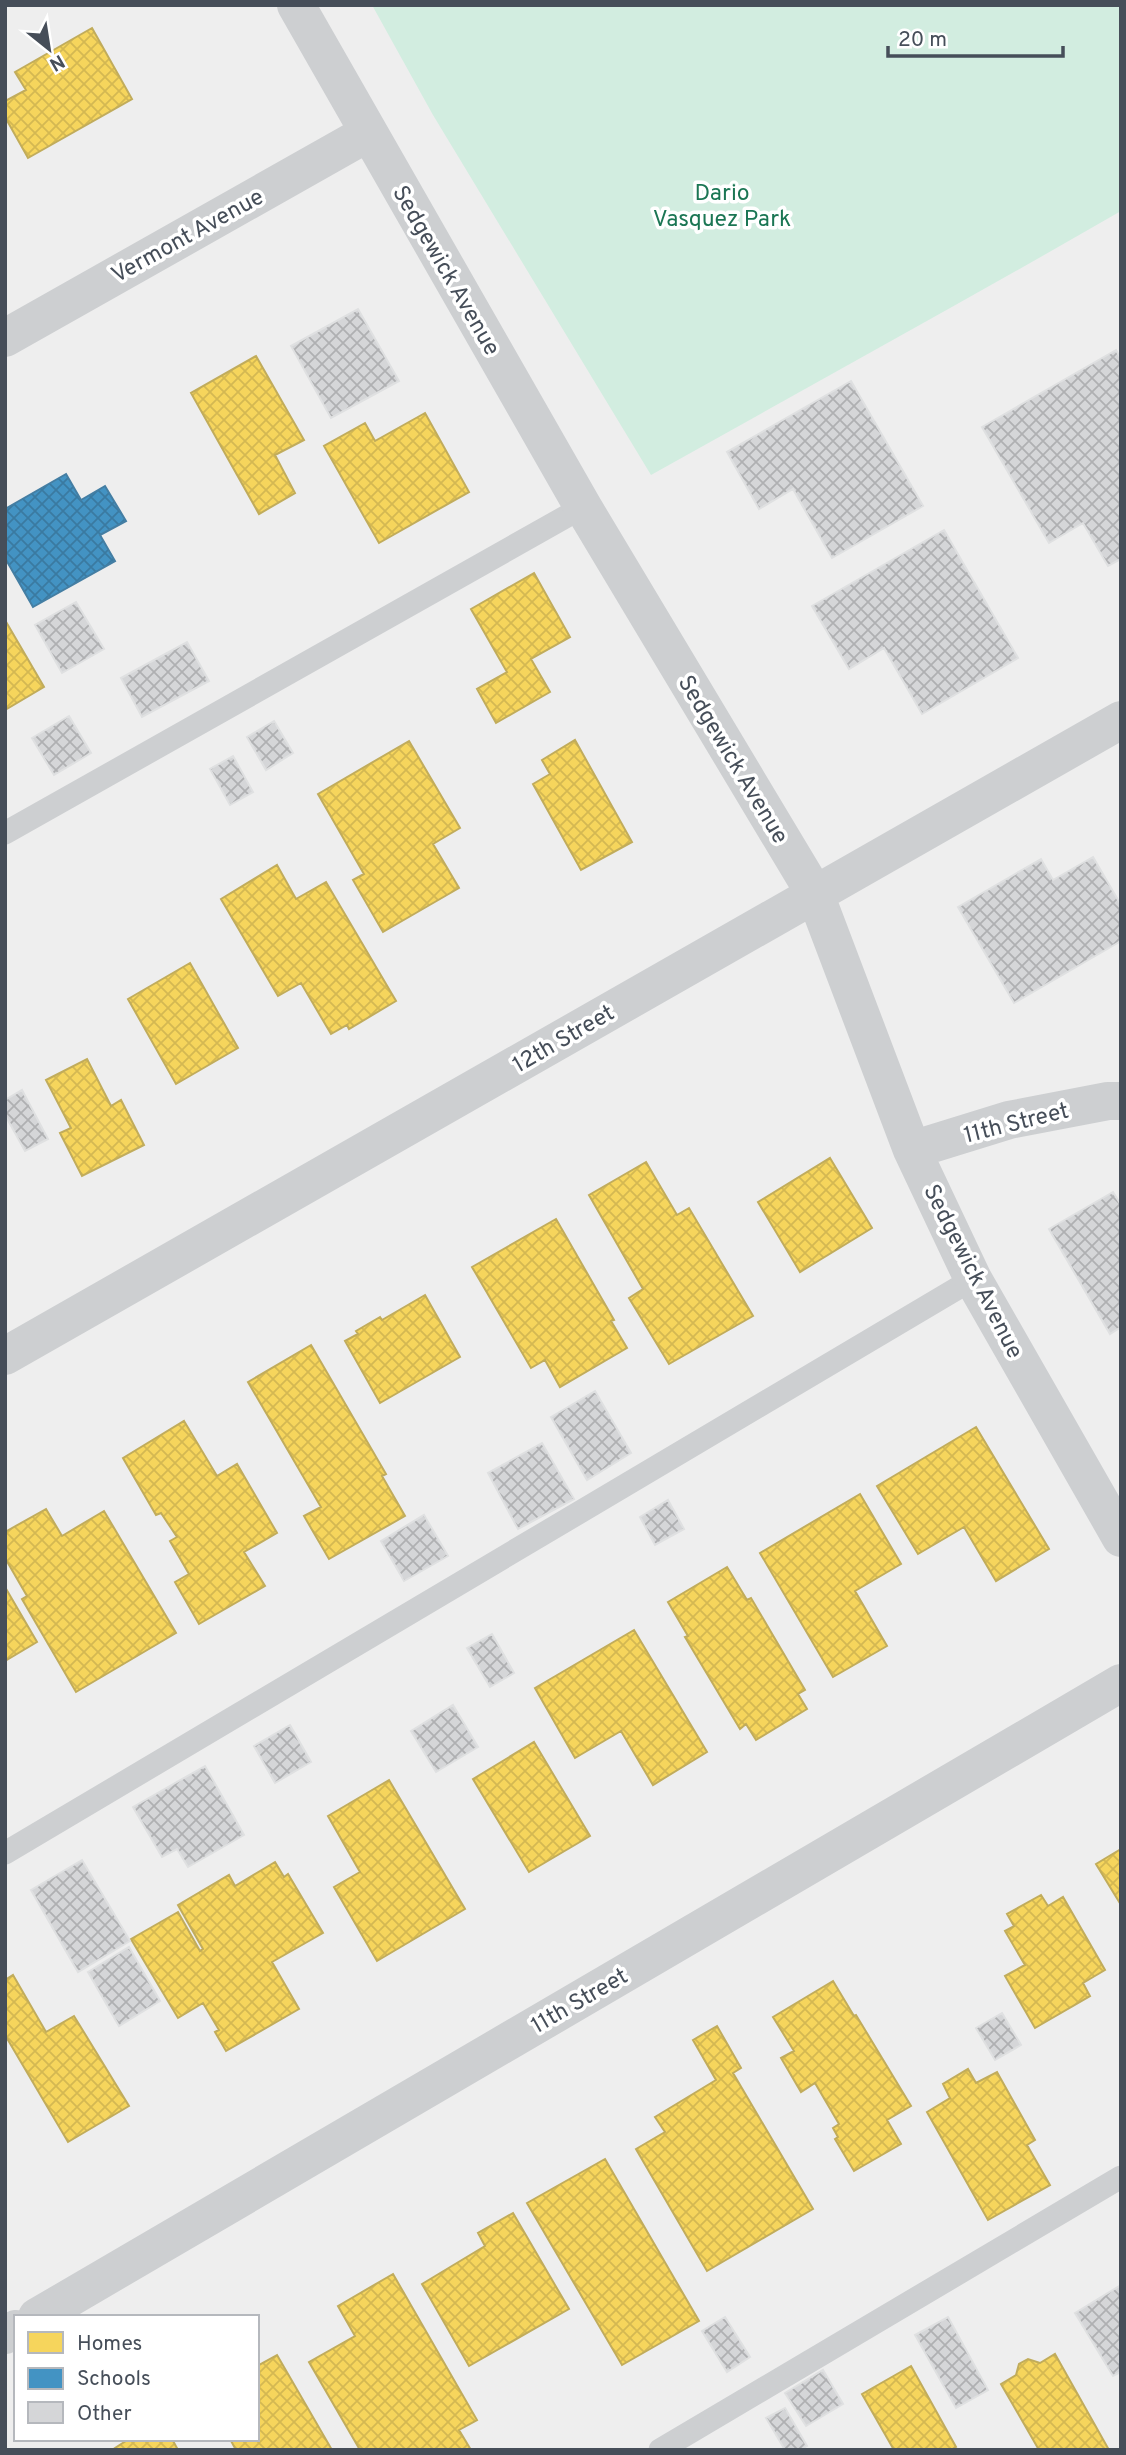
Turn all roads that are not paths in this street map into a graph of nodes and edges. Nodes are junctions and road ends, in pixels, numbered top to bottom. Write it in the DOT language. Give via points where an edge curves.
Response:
graph roads {
  1 [pos="296,5"];
  2 [pos="368,133"];
  3 [pos="5,338"];
  4 [pos="583,507"];
  5 [pos="1121,719"];
  6 [pos="5,833"];
  7 [pos="816,894"];
  8 [pos="1121,1101"];
  9 [pos="912,1150"];
  10 [pos="973,1279"];
  11 [pos="5,1356"];
  12 [pos="1121,1538"];
  13 [pos="1121,1683"];
  14 [pos="5,1853"];
  15 [pos="1121,2177"];
  16 [pos="40,2315"];
  17 [pos="660,2450"];
  1 -- 2 [label="street, Sedgewick Avenue"];
  2 -- 3 [label="street, Vermont Avenue"];
  2 -- 4 [label="street, Sedgewick Avenue"];
  4 -- 6 [label="lane"];
  4 -- 7 [label="street, Sedgewick Avenue"];
  5 -- 7 [label="street, 12th Street"];
  7 -- 9 [label="street, Sedgewick Avenue"];
  7 -- 11 [label="street, 12th Street"];
  8 -- 9 [label="street, 11th Street" via="1009,1120"];
  9 -- 10 [label="street, Sedgewick Avenue"];
  10 -- 12 [label="street, Sedgewick Avenue"];
  10 -- 14 [label="lane"];
  13 -- 16 [label="street, 11th Street"];
  15 -- 17 [label="lane"];
}
